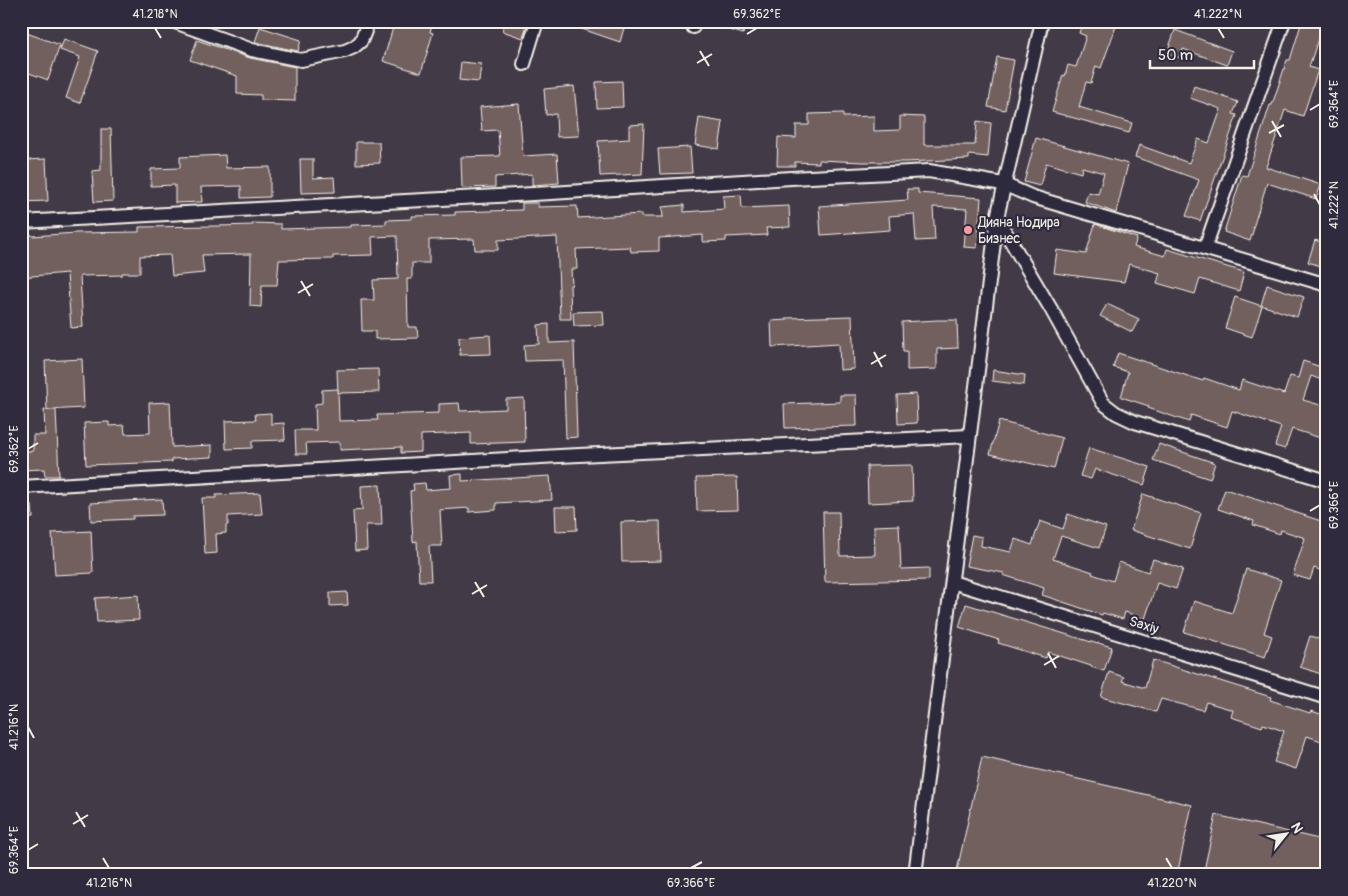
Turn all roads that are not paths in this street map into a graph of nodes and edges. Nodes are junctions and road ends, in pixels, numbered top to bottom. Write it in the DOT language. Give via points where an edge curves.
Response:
graph roads {
  1 [pos="172,21"];
  2 [pos="369,21"];
  3 [pos="537,21"];
  4 [pos="1042,21"];
  5 [pos="1284,21"];
  6 [pos="524,64"];
  7 [pos="1003,184"];
  8 [pos="997,218"];
  9 [pos="21,222"];
  10 [pos="1205,248"];
  11 [pos="1327,285"];
  12 [pos="968,436"];
  13 [pos="1327,481"];
  14 [pos="21,487"];
  15 [pos="952,582"];
  16 [pos="1327,698"];
  17 [pos="915,875"];
  1 -- 2 [label="street" via="252,50 301,60 354,47 362,41"];
  3 -- 6 [label="street"];
  4 -- 7 [label="street"];
  5 -- 10 [label="street"];
  7 -- 8 [label="street"];
  7 -- 9 [label="street" via="929,171"];
  7 -- 10 [label="street" via="1033,197"];
  8 -- 12 [label="street"];
  8 -- 13 [label="street" via="1103,403 1135,422"];
  10 -- 11 [label="street"];
  12 -- 14 [label="street"];
  12 -- 15 [label="street"];
  15 -- 16 [label="street, Saxiy"];
  15 -- 17 [label="street"];
}
